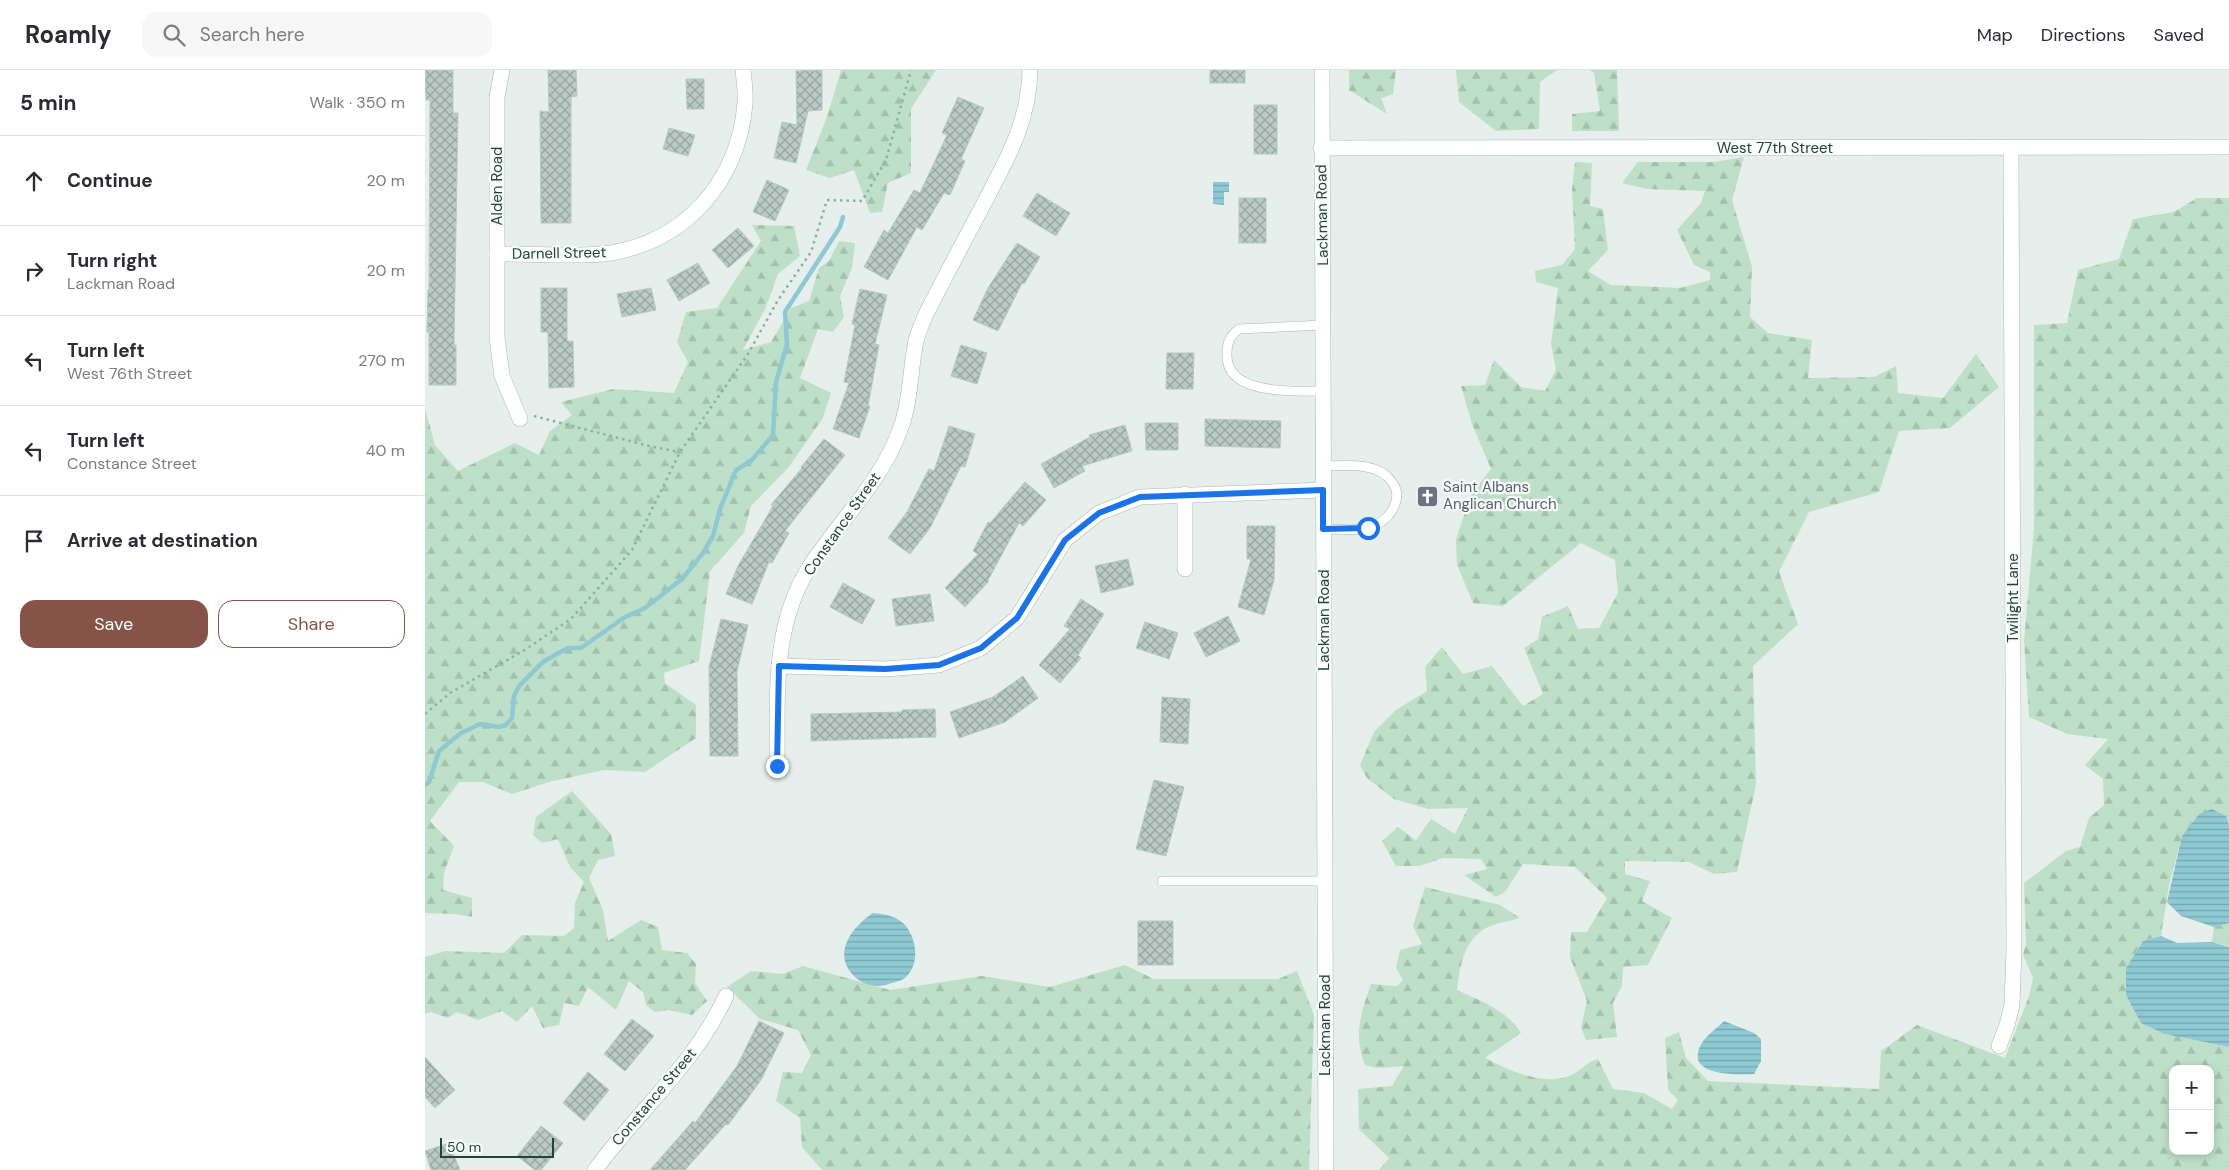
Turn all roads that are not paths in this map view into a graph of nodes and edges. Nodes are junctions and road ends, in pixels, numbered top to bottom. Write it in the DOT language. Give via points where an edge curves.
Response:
graph roads {
  1 [pos="502,70"];
  2 [pos="743,70"];
  3 [pos="1030,70"];
  4 [pos="1322,70"];
  5 [pos="2229,147"];
  6 [pos="1321,148"];
  7 [pos="2011,148"];
  8 [pos="497,254"];
  9 [pos="1324,325"];
  10 [pos="1323,391"];
  11 [pos="520,419"];
  12 [pos="1323,466"];
  13 [pos="1323,490"];
  14 [pos="1185,494"];
  15 [pos="1323,529"];
  16 [pos="1185,569"];
  17 [pos="779,666"];
  18 [pos="777,766"];
  19 [pos="1161,881"];
  20 [pos="1325,881"];
  21 [pos="726,996"];
  22 [pos="1999,1046"];
  23 [pos="595,1170"];
  24 [pos="1326,1170"];
  1 -- 8 [label="street, Alden Road" via="497,97"];
  2 -- 8 [label="street, Darnell Street" via="746,102 733,156 710,197 675,230 643,245 609,253"];
  3 -- 17 [label="street, Constance Street" via="1029,94 1010,156 919,332 902,427 863,497 811,564 797,589 781,634"];
  4 -- 6 [label="street, Lackman Road"];
  5 -- 7 [label="street, West 77th Street"];
  6 -- 7 [label="street, West 77th Street"];
  6 -- 9 [label="street, Lackman Road"];
  7 -- 22 [label="street, Twilight Lane" via="2014,948 2012,1005"];
  8 -- 11 [label="street, Alden Road" via="499,359 502,376"];
  9 -- 10 [label="street, Lackman Road"];
  9 -- 10 [label="lane" via="1239,329 1229,336 1226,362 1233,374 1248,385"];
  10 -- 12 [label="street, Lackman Road"];
  12 -- 13 [label="street, Lackman Road"];
  12 -- 15 [label="lane" via="1374,469 1390,479 1397,498 1389,516 1375,526"];
  13 -- 14 [label="street"];
  13 -- 15 [label="street, Lackman Road"];
  14 -- 16 [label="street"];
  14 -- 17 [label="street" via="1140,497 1099,513 1065,540 1017,618 981,648 939,665 885,669"];
  15 -- 20 [label="street, Lackman Road"];
  17 -- 18 [label="street, Constance Street"];
  19 -- 20 [label="lane"];
  20 -- 24 [label="street, Lackman Road"];
  21 -- 23 [label="street, Constance Street" via="688,1061"];
}
